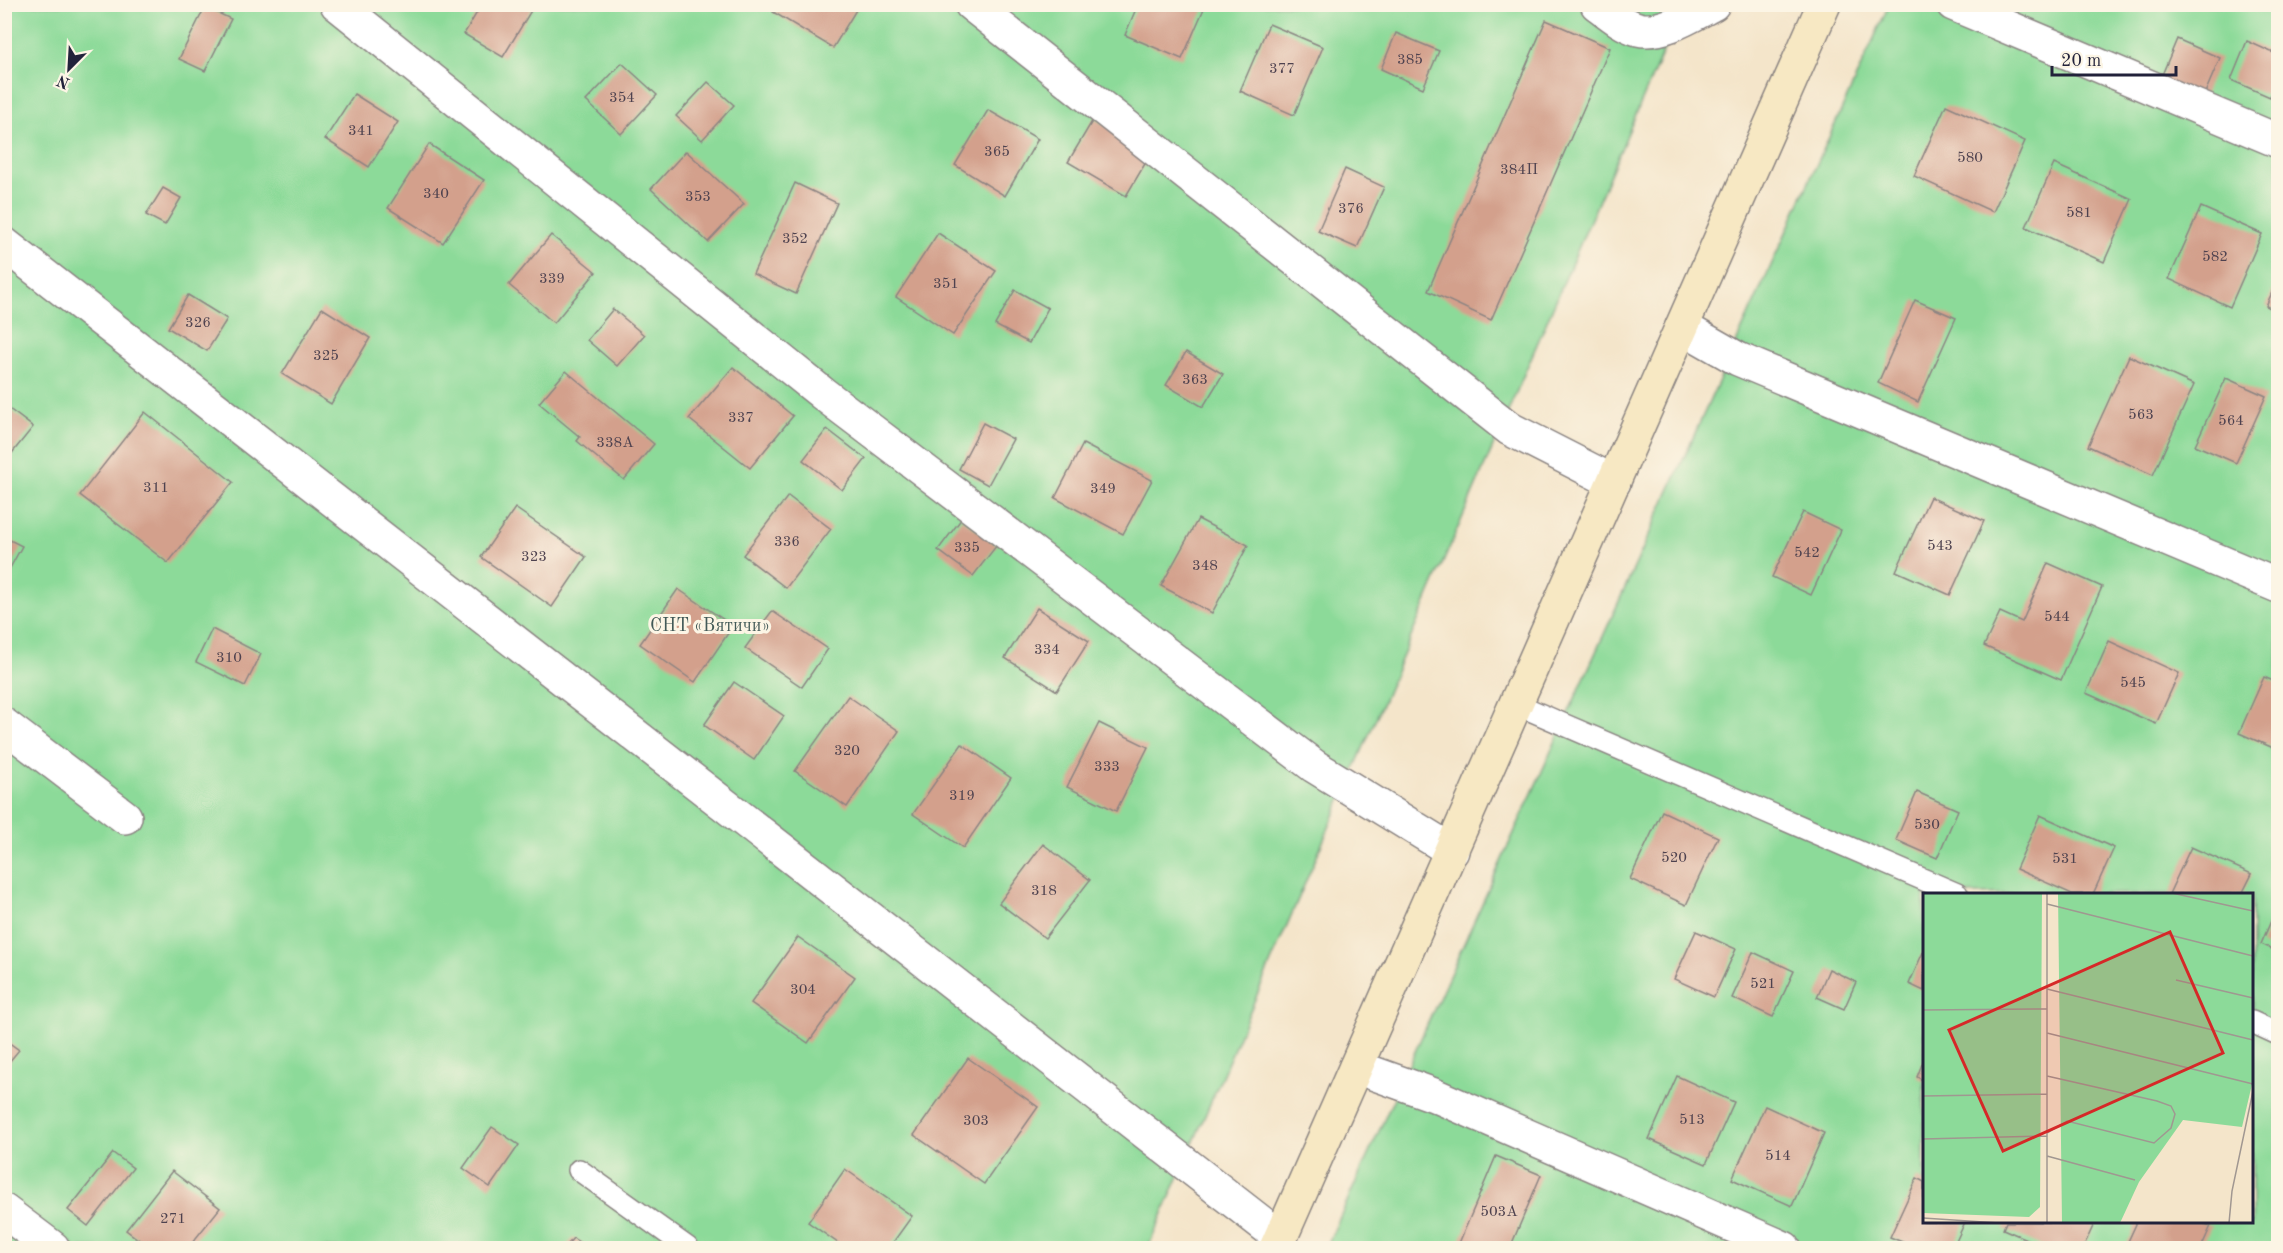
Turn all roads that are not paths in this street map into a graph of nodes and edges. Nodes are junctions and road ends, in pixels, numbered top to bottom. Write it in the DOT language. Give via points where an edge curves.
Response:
graph roads {
  1 [pos="337,4"];
  2 [pos="971,4"];
  3 [pos="1597,4"];
  4 [pos="1713,4"];
  5 [pos="1824,4"];
  6 [pos="1953,4"];
  7 [pos="2278,141"];
  8 [pos="4,244"];
  9 [pos="1682,327"];
  10 [pos="1614,482"];
  11 [pos="2278,586"];
  12 [pos="1516,704"];
  13 [pos="4,725"];
  14 [pos="125,817"];
  15 [pos="1452,851"];
  16 [pos="1955,893"];
  17 [pos="2253,1022"];
  18 [pos="2278,1034"];
  19 [pos="1356,1067"];
  20 [pos="579,1170"];
  21 [pos="4,1211"];
  22 [pos="1279,1243"];
  23 [pos="53,1248"];
  24 [pos="688,1248"];
  25 [pos="1784,1248"];
  1 -- 15 [label="street" via="832,400 1314,766"];
  2 -- 10 [label="street" via="1510,429"];
  3 -- 4 [label="street" via="1639,29 1667,27"];
  5 -- 9 [label="main road"];
  6 -- 7 [label="street"];
  8 -- 22 [label="street"];
  9 -- 10 [label="main road"];
  9 -- 11 [label="street" via="1738,359"];
  10 -- 12 [label="main road"];
  12 -- 15 [label="main road"];
  12 -- 16 [label="lane"];
  13 -- 14 [label="street"];
  15 -- 19 [label="main road"];
  17 -- 18 [label="lane"];
  19 -- 22 [label="main road"];
  19 -- 25 [label="street" via="1434,1095"];
  20 -- 24 [label="lane"];
  21 -- 23 [label="street"];
}
